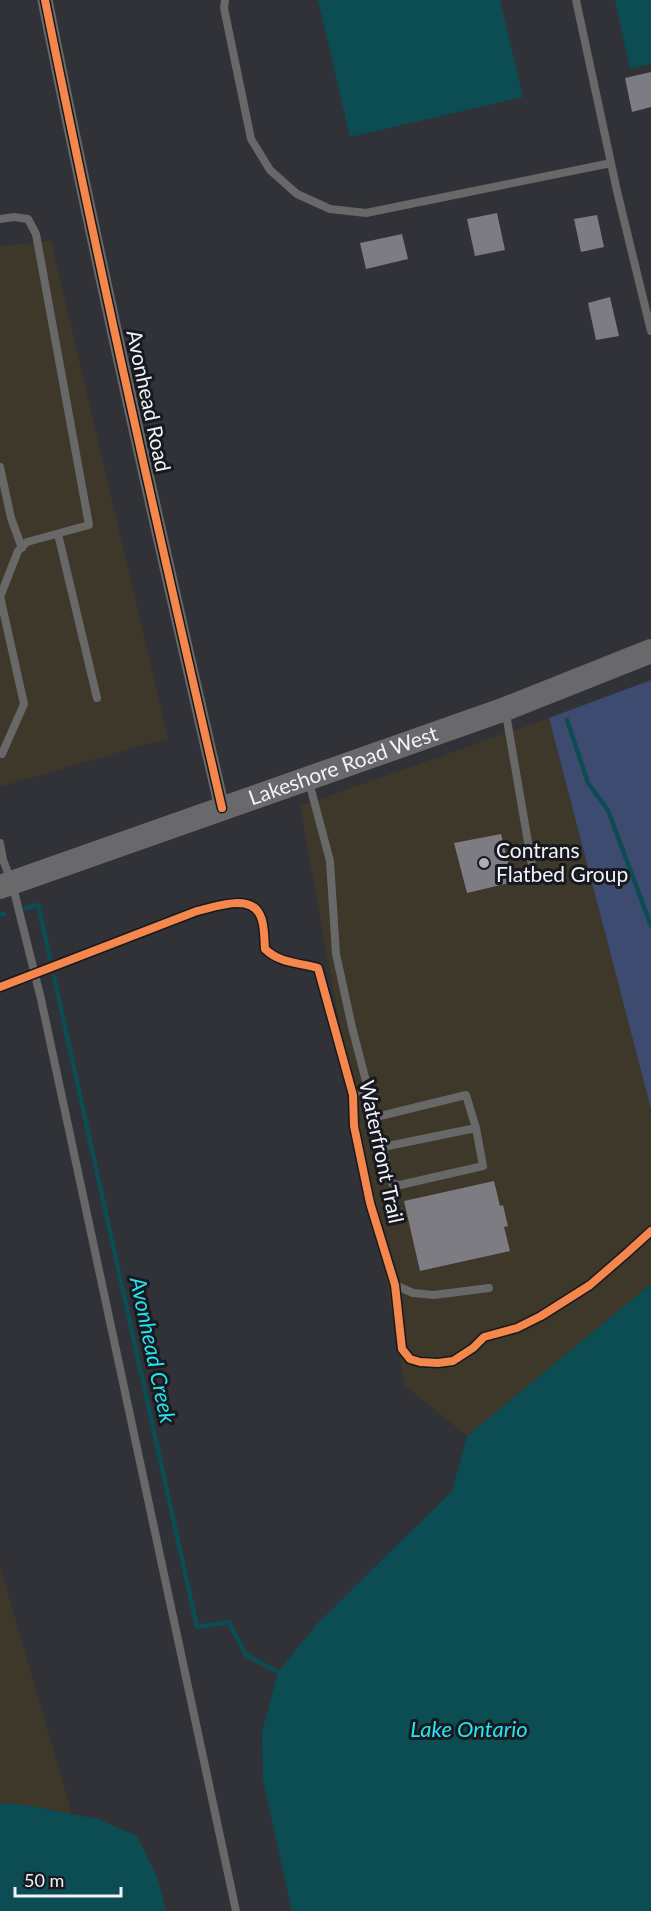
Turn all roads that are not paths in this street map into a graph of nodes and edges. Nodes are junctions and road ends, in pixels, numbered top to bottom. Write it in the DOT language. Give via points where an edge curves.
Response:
graph roads {
  1 [pos="45,0"];
  2 [pos="225,0"];
  3 [pos="576,0"];
  4 [pos="611,163"];
  5 [pos="0,219"];
  6 [pos="651,331"];
  7 [pos="0,467"];
  8 [pos="58,534"];
  9 [pos="22,548"];
  10 [pos="0,596"];
  11 [pos="651,651"];
  12 [pos="97,698"];
  13 [pos="505,709"];
  14 [pos="2,754"];
  15 [pos="308,778"];
  16 [pos="222,808"];
  17 [pos="0,843"];
  18 [pos="534,878"];
  19 [pos="6,885"];
  20 [pos="369,1091"];
  21 [pos="376,1117"];
  22 [pos="476,1128"];
  23 [pos="383,1147"];
  24 [pos="489,1288"];
  25 [pos="236,1911"];
  1 -- 16 [label="street, Avonhead Road"];
  2 -- 4 [label="lane" via="251,138 270,170 297,194 330,209 366,213"];
  3 -- 4 [label="lane"];
  4 -- 6 [label="lane"];
  5 -- 8 [label="lane" via="28,219 36,234 89,525"];
  7 -- 9 [label="lane"];
  8 -- 9 [label="lane" via="27,542"];
  8 -- 12 [label="lane"];
  9 -- 10 [label="lane"];
  10 -- 14 [label="lane" via="24,704"];
  11 -- 13 [label="main road, Lakeshore Road West"];
  13 -- 15 [label="main road, Lakeshore Road West"];
  13 -- 18 [label="lane"];
  15 -- 16 [label="main road, Lakeshore Road West"];
  15 -- 20 [label="lane" via="330,861 336,954"];
  16 -- 19 [label="main road, Lakeshore Road West"];
  17 -- 19 [label="lane"];
  19 -- 25 [label="lane" via="41,999"];
  20 -- 21 [label="lane"];
  20 -- 24 [label="lane, Waterfront Trail" via="353,1095 354,1126 370,1203 395,1285 413,1293 434,1295"];
  21 -- 22 [label="lane" via="466,1095"];
  21 -- 23 [label="lane"];
  22 -- 23 [label="lane"];
  22 -- 23 [label="lane" via="483,1166 400,1185 389,1179"];
}
